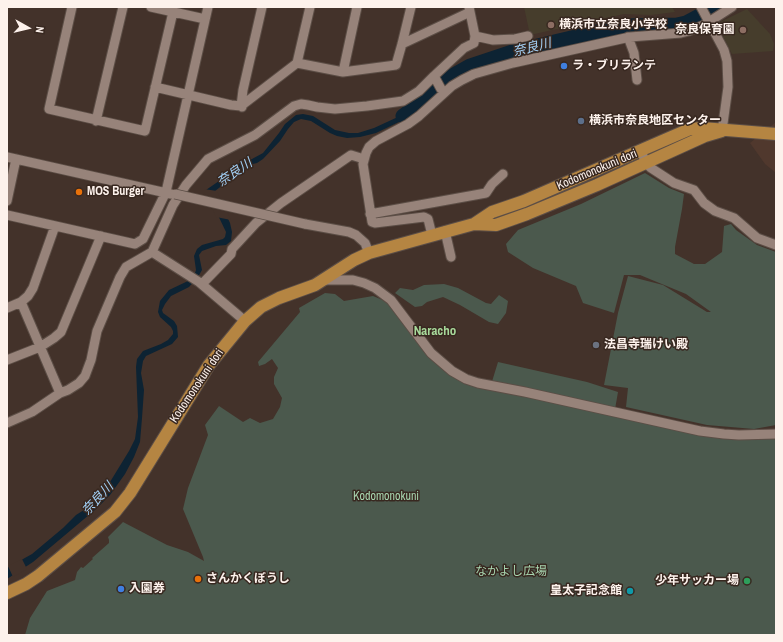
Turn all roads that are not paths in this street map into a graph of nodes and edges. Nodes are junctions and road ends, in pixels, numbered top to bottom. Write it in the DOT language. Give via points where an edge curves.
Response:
graph roads {
  1 [pos="72,7"];
  2 [pos="123,7"];
  3 [pos="151,7"];
  4 [pos="208,7"];
  5 [pos="262,7"];
  6 [pos="310,7"];
  7 [pos="357,7"];
  8 [pos="411,7"];
  9 [pos="732,7"];
  10 [pos="701,8"];
  11 [pos="469,9"];
  12 [pos="173,12"];
  13 [pos="205,19"];
  14 [pos="708,20"];
  15 [pos="475,36"];
  16 [pos="528,36"];
  17 [pos="628,37"];
  18 [pos="402,44"];
  19 [pos="297,63"];
  20 [pos="343,72"];
  21 [pos="634,75"];
  22 [pos="435,78"];
  23 [pos="155,87"];
  24 [pos="441,89"];
  25 [pos="188,95"];
  26 [pos="243,108"];
  27 [pos="96,121"];
  28 [pos="722,131"];
  29 [pos="776,134"];
  30 [pos="641,151"];
  31 [pos="11,158"];
  32 [pos="364,158"];
  33 [pos="646,162"];
  34 [pos="503,174"];
  35 [pos="170,193"];
  36 [pos="7,201"];
  37 [pos="370,214"];
  38 [pos="7,215"];
  39 [pos="474,224"];
  40 [pos="55,226"];
  41 [pos="445,231"];
  42 [pos="432,235"];
  43 [pos="101,236"];
  44 [pos="776,246"];
  45 [pos="152,252"];
  46 [pos="369,253"];
  47 [pos="452,257"];
  48 [pos="322,280"];
  49 [pos="201,283"];
  50 [pos="21,302"];
  51 [pos="7,308"];
  52 [pos="245,320"];
  53 [pos="40,346"];
  54 [pos="7,360"];
  55 [pos="60,392"];
  56 [pos="7,423"];
  57 [pos="776,434"];
  58 [pos="7,592"];
  1 -- 27 [label="street" via="49,109"];
  2 -- 27 [label="street"];
  3 -- 12 [label="street"];
  4 -- 13 [label="street"];
  5 -- 26 [label="street" via="243,90"];
  6 -- 19 [label="street"];
  7 -- 20 [label="street"];
  8 -- 18 [label="street"];
  9 -- 14 [label="street"];
  10 -- 14 [label="street"];
  11 -- 15 [label="street"];
  11 -- 18 [label="street"];
  12 -- 13 [label="street"];
  12 -- 23 [label="street"];
  13 -- 25 [label="street"];
  14 -- 17 [label="street" via="681,34"];
  14 -- 28 [label="street" via="727,61 728,87"];
  15 -- 16 [label="street" via="493,40"];
  15 -- 22 [label="street" via="474,43 464,48"];
  17 -- 21 [label="street" via="634,53"];
  17 -- 32 [label="street" via="502,65 474,74 448,90 408,124 376,141"];
  18 -- 20 [label="street" via="396,65"];
  19 -- 20 [label="street"];
  19 -- 26 [label="street"];
  22 -- 24 [label="street"];
  22 -- 45 [label="street" via="402,101 334,109 300,104 294,106 256,135 208,159 173,205"];
  23 -- 25 [label="street"];
  23 -- 27 [label="street" via="144,131"];
  25 -- 26 [label="street"];
  25 -- 35 [label="street"];
  28 -- 29 [label="main road, Kodomonokuni dori"];
  28 -- 30 [label="main road, Kodomonokuni dori" via="690,129"];
  28 -- 33 [label="main road, Kodomonokuni dori"];
  30 -- 33 [label="street"];
  30 -- 39 [label="main road, Kodomonokuni dori" via="492,212"];
  31 -- 35 [label="street"];
  31 -- 36 [label="street"];
  32 -- 37 [label="street" via="363,172"];
  32 -- 49 [label="street" via="351,155 281,203 256,223 232,249 231,254"];
  33 -- 39 [label="main road, Kodomonokuni dori" via="527,214 496,225"];
  33 -- 44 [label="street" via="674,183 694,190 704,203 715,211 734,218 757,238"];
  34 -- 37 [label="street" via="486,193"];
  35 -- 43 [label="street" via="143,239 135,244"];
  35 -- 46 [label="street, bridge" via="349,232 365,243"];
  37 -- 42 [label="street" via="372,222 375,223 427,218"];
  38 -- 40 [label="street"];
  39 -- 41 [label="main road, Kodomonokuni dori"];
  40 -- 43 [label="street"];
  40 -- 50 [label="street" via="33,288"];
  41 -- 42 [label="main road, Kodomonokuni dori"];
  41 -- 47 [label="street"];
  42 -- 46 [label="main road, Kodomonokuni dori"];
  43 -- 53 [label="street" via="61,332"];
  45 -- 49 [label="street"];
  45 -- 55 [label="street" via="126,267 97,331 86,376 68,390"];
  46 -- 48 [label="main road, Kodomonokuni dori"];
  48 -- 52 [label="main road, Kodomonokuni dori" via="279,298"];
  48 -- 57 [label="street" via="353,280 375,288 391,300 431,353 466,379 700,431 739,435"];
  49 -- 52 [label="street"];
  50 -- 51 [label="street"];
  50 -- 53 [label="street"];
  52 -- 58 [label="main road, Kodomonokuni dori" via="209,365 130,493 114,512 38,576"];
  53 -- 54 [label="street"];
  53 -- 55 [label="street"];
  55 -- 56 [label="street" via="32,412"];
}
